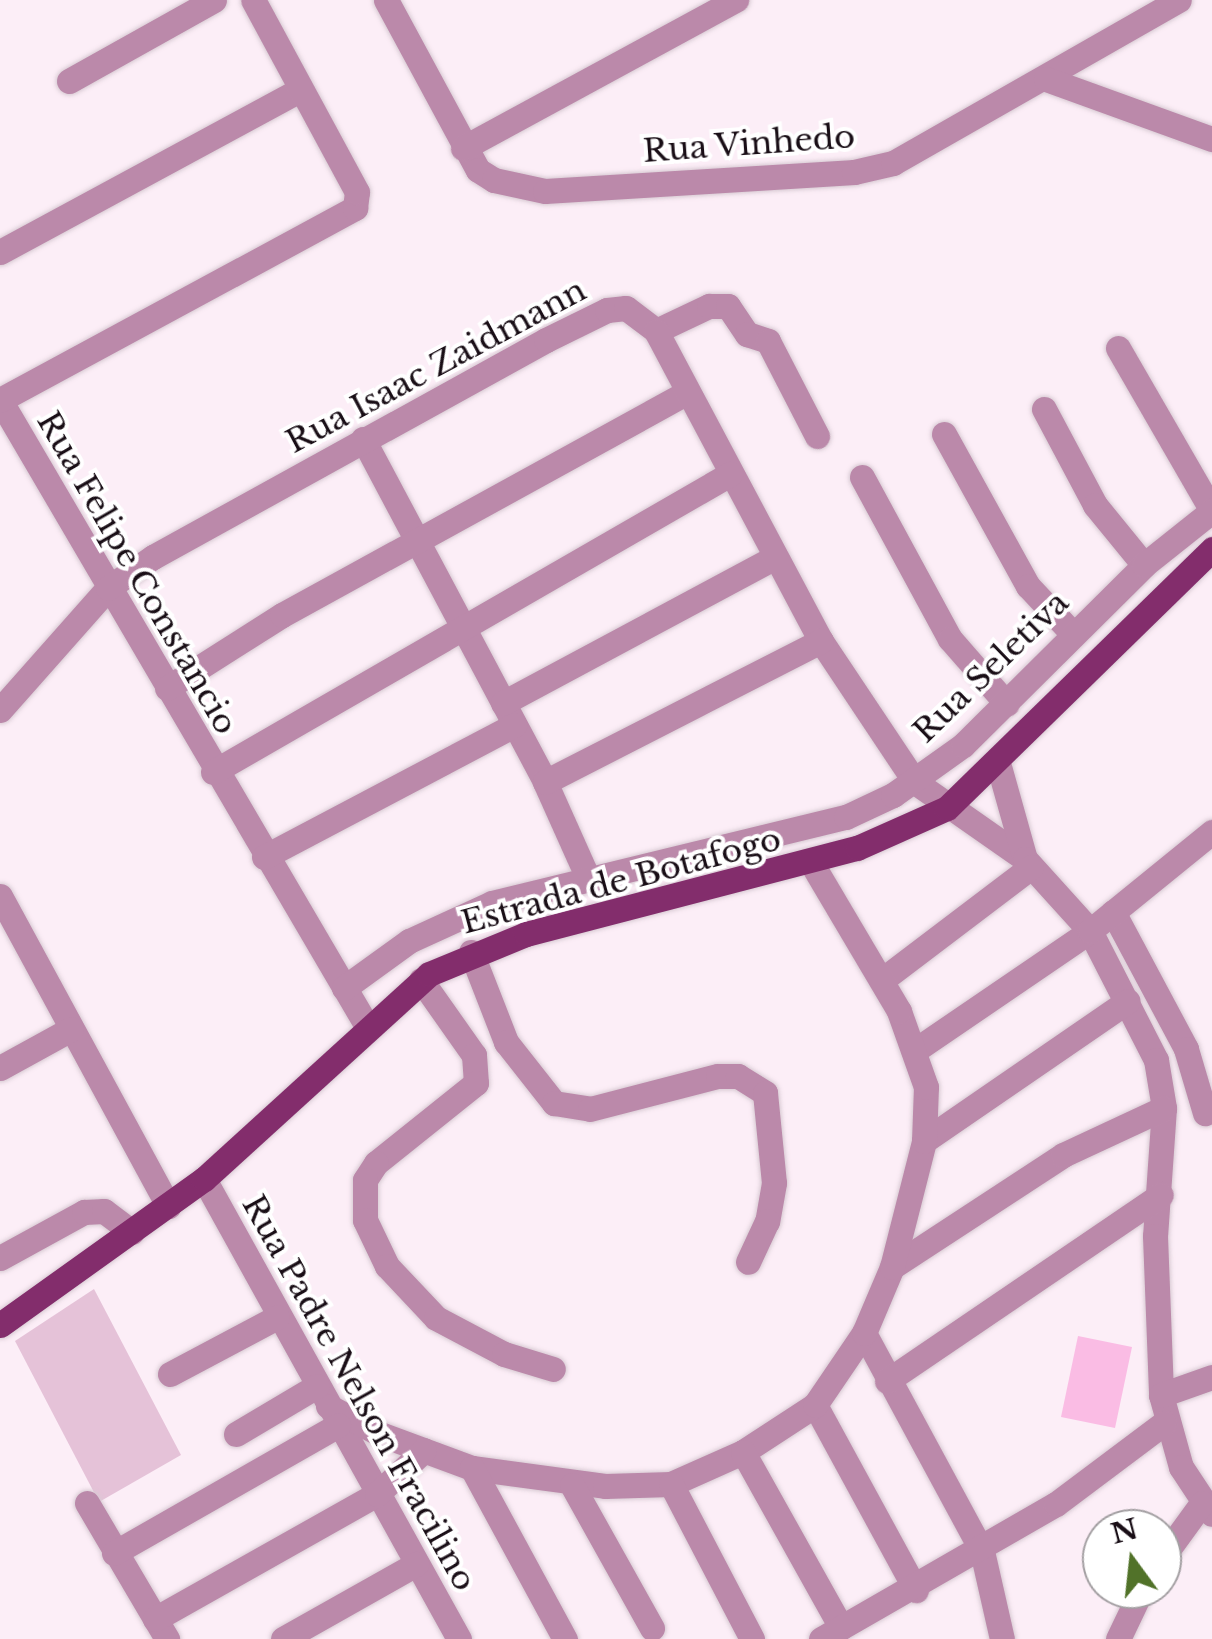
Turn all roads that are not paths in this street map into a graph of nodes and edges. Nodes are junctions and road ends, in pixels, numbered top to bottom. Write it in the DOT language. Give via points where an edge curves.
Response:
graph roads {
  1 [pos="214,0"];
  2 [pos="253,0"];
  3 [pos="386,0"];
  4 [pos="736,0"];
  5 [pos="1179,0"];
  6 [pos="1046,79"];
  7 [pos="69,82"];
  8 [pos="299,90"];
  9 [pos="1212,138"];
  10 [pos="463,148"];
  11 [pos="0,252"];
  12 [pos="656,331"];
  13 [pos="1118,348"];
  14 [pos="685,393"];
  15 [pos="0,400"];
  16 [pos="1044,410"];
  17 [pos="944,434"];
  18 [pos="817,436"];
  19 [pos="363,439"];
  20 [pos="730,474"];
  21 [pos="862,477"];
  22 [pos="1212,511"];
  23 [pos="417,542"];
  24 [pos="1212,548"];
  25 [pos="775,557"];
  26 [pos="1144,565"];
  27 [pos="108,588"];
  28 [pos="462,626"];
  29 [pos="1073,634"];
  30 [pos="821,641"];
  31 [pos="167,688"];
  32 [pos="1007,704"];
  33 [pos="0,710"];
  34 [pos="509,714"];
  35 [pos="998,763"];
  36 [pos="213,772"];
  37 [pos="545,782"];
  38 [pos="915,782"];
  39 [pos="947,808"];
  40 [pos="892,832"];
  41 [pos="1212,832"];
  42 [pos="264,857"];
  43 [pos="811,862"];
  44 [pos="1028,863"];
  45 [pos="588,878"];
  46 [pos="0,896"];
  47 [pos="1113,912"];
  48 [pos="1090,931"];
  49 [pos="471,952"];
  50 [pos="421,980"];
  51 [pos="882,980"];
  52 [pos="344,988"];
  53 [pos="1128,1001"];
  54 [pos="367,1026"];
  55 [pos="71,1029"];
  56 [pos="917,1049"];
  57 [pos="0,1068"];
  58 [pos="1164,1108"];
  59 [pos="1204,1113"];
  60 [pos="924,1141"];
  61 [pos="204,1179"];
  62 [pos="1160,1195"];
  63 [pos="168,1206"];
  64 [pos="132,1232"];
  65 [pos="0,1258"];
  66 [pos="748,1262"];
  67 [pos="892,1267"];
  68 [pos="277,1317"];
  69 [pos="0,1324"];
  70 [pos="864,1333"];
  71 [pos="553,1369"];
  72 [pos="170,1374"];
  73 [pos="1212,1377"];
  74 [pos="887,1381"];
  75 [pos="1160,1395"];
  76 [pos="815,1405"];
  77 [pos="327,1406"];
  78 [pos="1164,1424"];
  79 [pos="236,1434"];
  80 [pos="424,1450"];
  81 [pos="743,1452"];
  82 [pos="472,1468"];
  83 [pos="671,1484"];
  84 [pos="572,1485"];
  85 [pos="377,1494"];
  86 [pos="87,1503"];
  87 [pos="1207,1509"];
  88 [pos="1182,1536"];
  89 [pos="982,1551"];
  90 [pos="114,1552"];
  91 [pos="416,1564"];
  92 [pos="916,1590"];
  93 [pos="1132,1609"];
  94 [pos="161,1629"];
  95 [pos="831,1633"];
  96 [pos="647,1635"];
  97 [pos="453,1637"];
  98 [pos="283,1639"];
  99 [pos="565,1639"];
  100 [pos="752,1639"];
  101 [pos="1002,1639"];
  102 [pos="1118,1639"];
  1 -- 7 [label="street"];
  2 -- 8 [label="street"];
  3 -- 10 [label="street, Rua Vinhedo"];
  4 -- 10 [label="street"];
  5 -- 6 [label="street, Rua Vinhedo"];
  6 -- 9 [label="street"];
  6 -- 10 [label="street, Rua Vinhedo" via="925,148 854,172 544,192 494,180"];
  8 -- 11 [label="street"];
  8 -- 15 [label="street, Rua Felipe Constancio" via="358,202 285,250"];
  12 -- 14 [label="street"];
  12 -- 18 [label="street" via="708,306 728,306 747,334 768,341"];
  12 -- 19 [label="street, Rua Isaac Zaidmann" via="642,315 608,310"];
  13 -- 22 [label="street"];
  14 -- 20 [label="street"];
  14 -- 23 [label="street"];
  15 -- 27 [label="street, Rua Felipe Constancio"];
  16 -- 26 [label="street" via="1102,516"];
  17 -- 29 [label="street" via="1028,586"];
  19 -- 23 [label="street"];
  19 -- 27 [label="street, Rua Isaac Zaidmann"];
  20 -- 25 [label="street"];
  20 -- 28 [label="street"];
  21 -- 32 [label="street" via="950,639"];
  22 -- 26 [label="street, Rua Seletiva"];
  23 -- 28 [label="street"];
  23 -- 31 [label="street" via="282,615"];
  24 -- 35 [label="main road, Estrada de Botafogo"];
  25 -- 30 [label="street"];
  25 -- 34 [label="street"];
  26 -- 29 [label="street, Rua Seletiva"];
  27 -- 31 [label="street, Rua Felipe Constancio"];
  27 -- 33 [label="street, Rua Isaac Zaidmann"];
  28 -- 34 [label="street"];
  28 -- 36 [label="street"];
  29 -- 32 [label="street, Rua Seletiva"];
  30 -- 37 [label="street"];
  30 -- 38 [label="street"];
  31 -- 36 [label="street, Rua Felipe Constancio"];
  32 -- 38 [label="street, Rua Seletiva"];
  34 -- 37 [label="street"];
  34 -- 42 [label="street"];
  35 -- 39 [label="main road, Estrada de Botafogo"];
  35 -- 44 [label="street"];
  36 -- 42 [label="street, Rua Felipe Constancio"];
  37 -- 45 [label="street"];
  38 -- 39 [label="street"];
  38 -- 40 [label="street" via="910,809"];
  38 -- 45 [label="street, Rua Seletiva" via="846,817"];
  39 -- 40 [label="main road, Estrada de Botafogo"];
  39 -- 44 [label="street"];
  40 -- 43 [label="main road, Estrada de Botafogo"];
  41 -- 47 [label="street"];
  42 -- 52 [label="street, Rua Felipe Constancio"];
  43 -- 49 [label="main road, Estrada de Botafogo"];
  43 -- 51 [label="street"];
  44 -- 48 [label="street"];
  44 -- 51 [label="street"];
  45 -- 52 [label="street, Rua Seletiva" via="454,917"];
  46 -- 55 [label="street"];
  47 -- 48 [label="street"];
  47 -- 59 [label="street" via="1186,1049"];
  48 -- 53 [label="street"];
  48 -- 56 [label="street"];
  49 -- 50 [label="main road, Estrada de Botafogo"];
  49 -- 66 [label="street" via="506,1042 554,1103 590,1108 718,1076 738,1076 765,1093 774,1183 767,1221"];
  50 -- 54 [label="main road, Estrada de Botafogo"];
  50 -- 71 [label="street" via="474,1055 476,1084 376,1163 365,1180 364,1220 387,1266 436,1318 504,1354"];
  51 -- 56 [label="street"];
  52 -- 54 [label="street, Rua Felipe Constancio"];
  53 -- 58 [label="street" via="1156,1060"];
  53 -- 60 [label="street"];
  54 -- 61 [label="main road, Estrada de Botafogo"];
  55 -- 57 [label="street"];
  55 -- 63 [label="street"];
  56 -- 60 [label="street" via="926,1087"];
  58 -- 62 [label="street"];
  58 -- 67 [label="street" via="1063,1154"];
  60 -- 67 [label="street"];
  61 -- 63 [label="main road, Estrada de Botafogo"];
  61 -- 68 [label="street, Rua Padre Nelson Fracilino"];
  62 -- 74 [label="street"];
  62 -- 75 [label="street"];
  63 -- 64 [label="main road, Estrada de Botafogo"];
  64 -- 65 [label="street" via="104,1211 84,1212"];
  64 -- 69 [label="main road, Estrada de Botafogo"];
  67 -- 70 [label="street"];
  68 -- 72 [label="street"];
  68 -- 77 [label="street, Rua Padre Nelson Fracilino"];
  70 -- 74 [label="street"];
  70 -- 76 [label="street"];
  73 -- 75 [label="street"];
  74 -- 89 [label="street"];
  75 -- 78 [label="street"];
  76 -- 81 [label="street"];
  76 -- 92 [label="street"];
  77 -- 79 [label="street"];
  77 -- 80 [label="street"];
  77 -- 85 [label="street, Rua Padre Nelson Fracilino"];
  77 -- 90 [label="street"];
  78 -- 87 [label="street"];
  78 -- 89 [label="street"];
  80 -- 82 [label="street"];
  80 -- 85 [label="street"];
  81 -- 83 [label="street"];
  81 -- 95 [label="street"];
  82 -- 84 [label="street"];
  82 -- 99 [label="street"];
  83 -- 84 [label="street"];
  83 -- 100 [label="street"];
  84 -- 96 [label="street"];
  85 -- 91 [label="street, Rua Padre Nelson Fracilino"];
  85 -- 94 [label="street"];
  86 -- 90 [label="street"];
  87 -- 88 [label="street"];
  89 -- 92 [label="street"];
  89 -- 101 [label="street"];
  90 -- 94 [label="street"];
  91 -- 97 [label="street, Rua Padre Nelson Fracilino"];
  91 -- 98 [label="street"];
  92 -- 95 [label="street"];
  93 -- 102 [label="street"];
}
